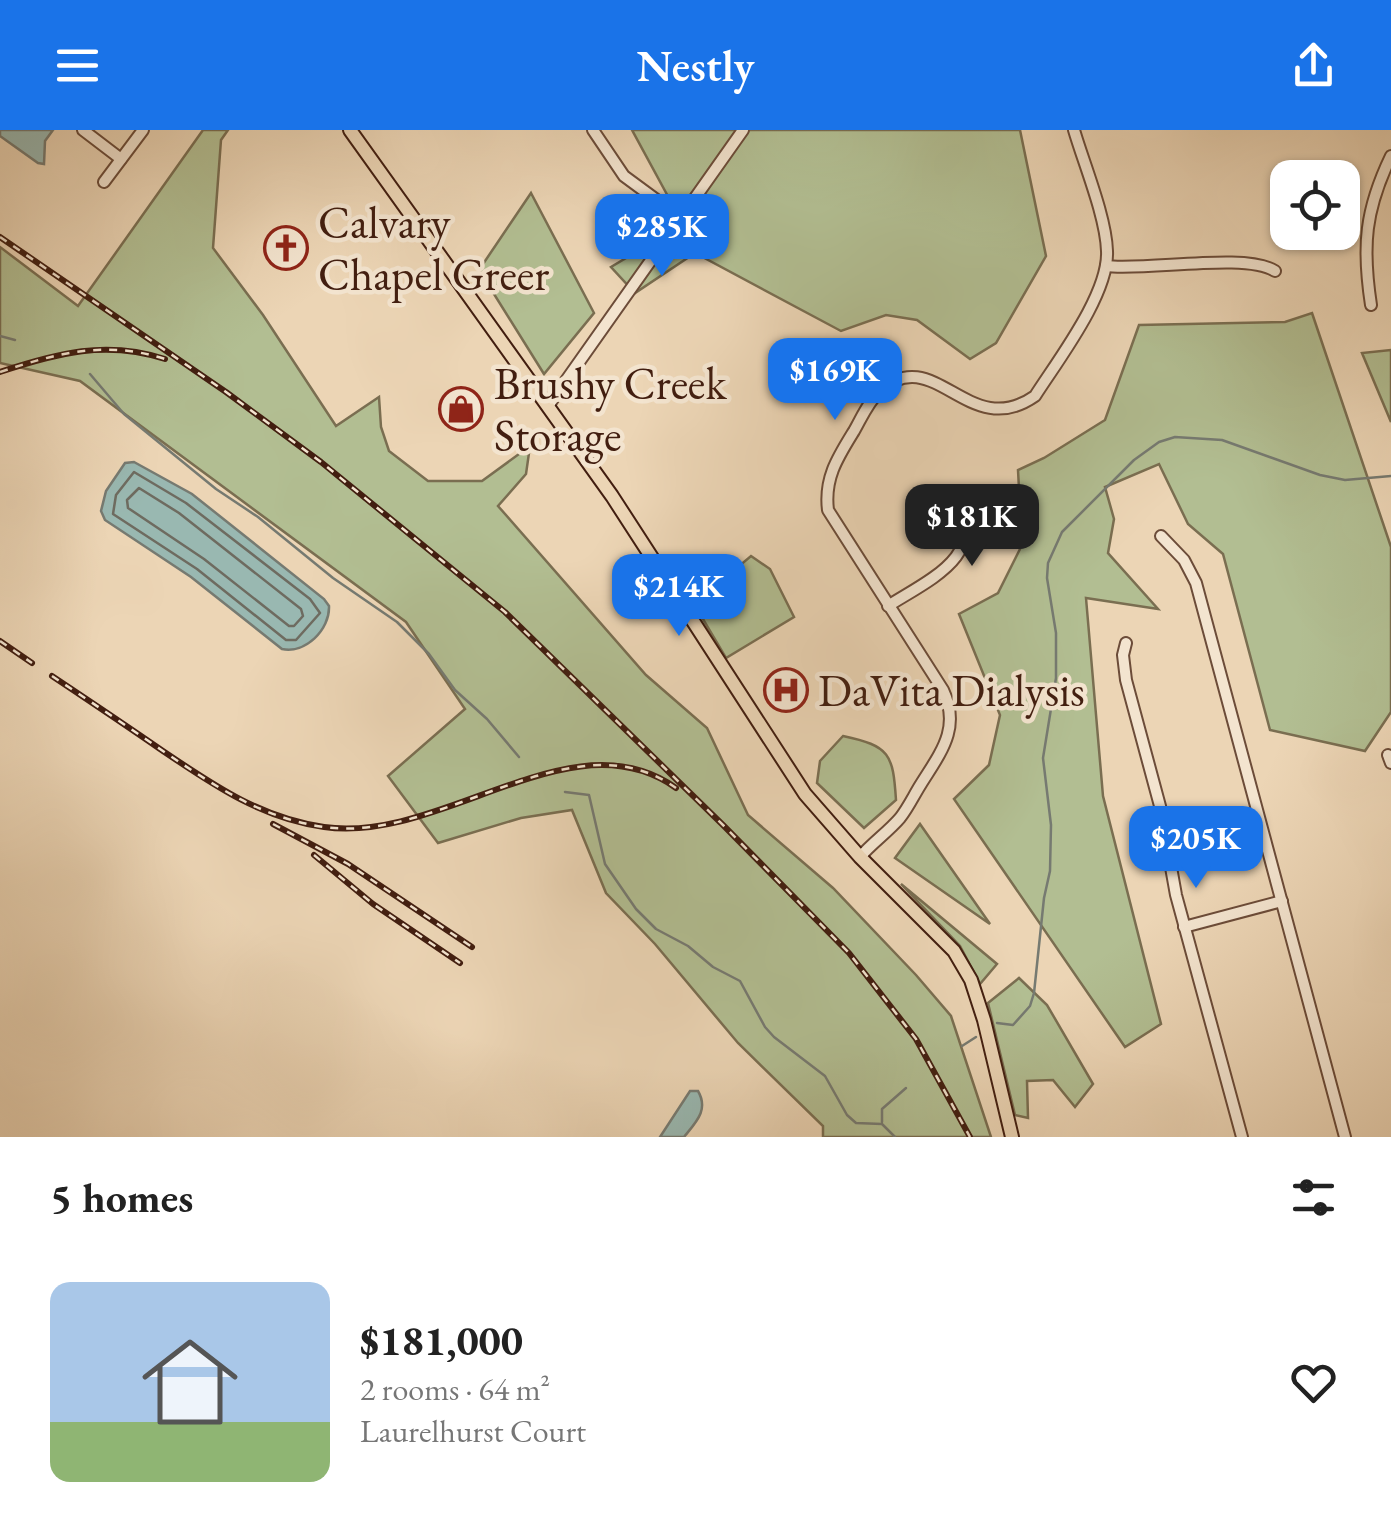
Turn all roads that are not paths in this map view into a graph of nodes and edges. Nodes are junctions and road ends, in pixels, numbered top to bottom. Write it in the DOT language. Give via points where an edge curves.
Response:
graph roads {
  1 [pos="83,130"];
  2 [pos="143,130"];
  3 [pos="350,130"];
  4 [pos="593,130"];
  5 [pos="742,130"];
  6 [pos="1074,130"];
  7 [pos="1391,156"];
  8 [pos="122,158"];
  9 [pos="104,182"];
  10 [pos="681,218"];
  11 [pos="1106,266"];
  12 [pos="1275,272"];
  13 [pos="1371,304"];
  14 [pos="548,406"];
  15 [pos="949,501"];
  16 [pos="1160,536"];
  17 [pos="888,606"];
  18 [pos="1126,642"];
  19 [pos="860,857"];
  20 [pos="1282,901"];
  21 [pos="1184,928"];
  22 [pos="1012,1137"];
  23 [pos="1242,1137"];
  24 [pos="1345,1137"];
  1 -- 8 [label="street"];
  2 -- 8 [label="street"];
  3 -- 14 [label="main road"];
  4 -- 10 [label="street" via="624,176"];
  5 -- 10 [label="street"];
  6 -- 11 [label="street" via="1106,244"];
  7 -- 13 [label="street" via="1367,223"];
  8 -- 9 [label="street"];
  10 -- 14 [label="street"];
  11 -- 12 [label="street" via="1254,263"];
  11 -- 17 [label="street" via="1054,367 1021,406 992,410 924,378 898,380 876,395 836,461 826,495 836,525"];
  14 -- 19 [label="main road" via="794,778"];
  15 -- 17 [label="street" via="963,517 965,544 952,563"];
  16 -- 20 [label="street" via="1196,583"];
  17 -- 19 [label="street" via="942,690 952,723 900,818"];
  18 -- 21 [label="street" via="1126,680"];
  19 -- 22 [label="main road" via="940,933 966,970"];
  20 -- 21 [label="street"];
  20 -- 24 [label="street"];
  21 -- 23 [label="street"];
}
